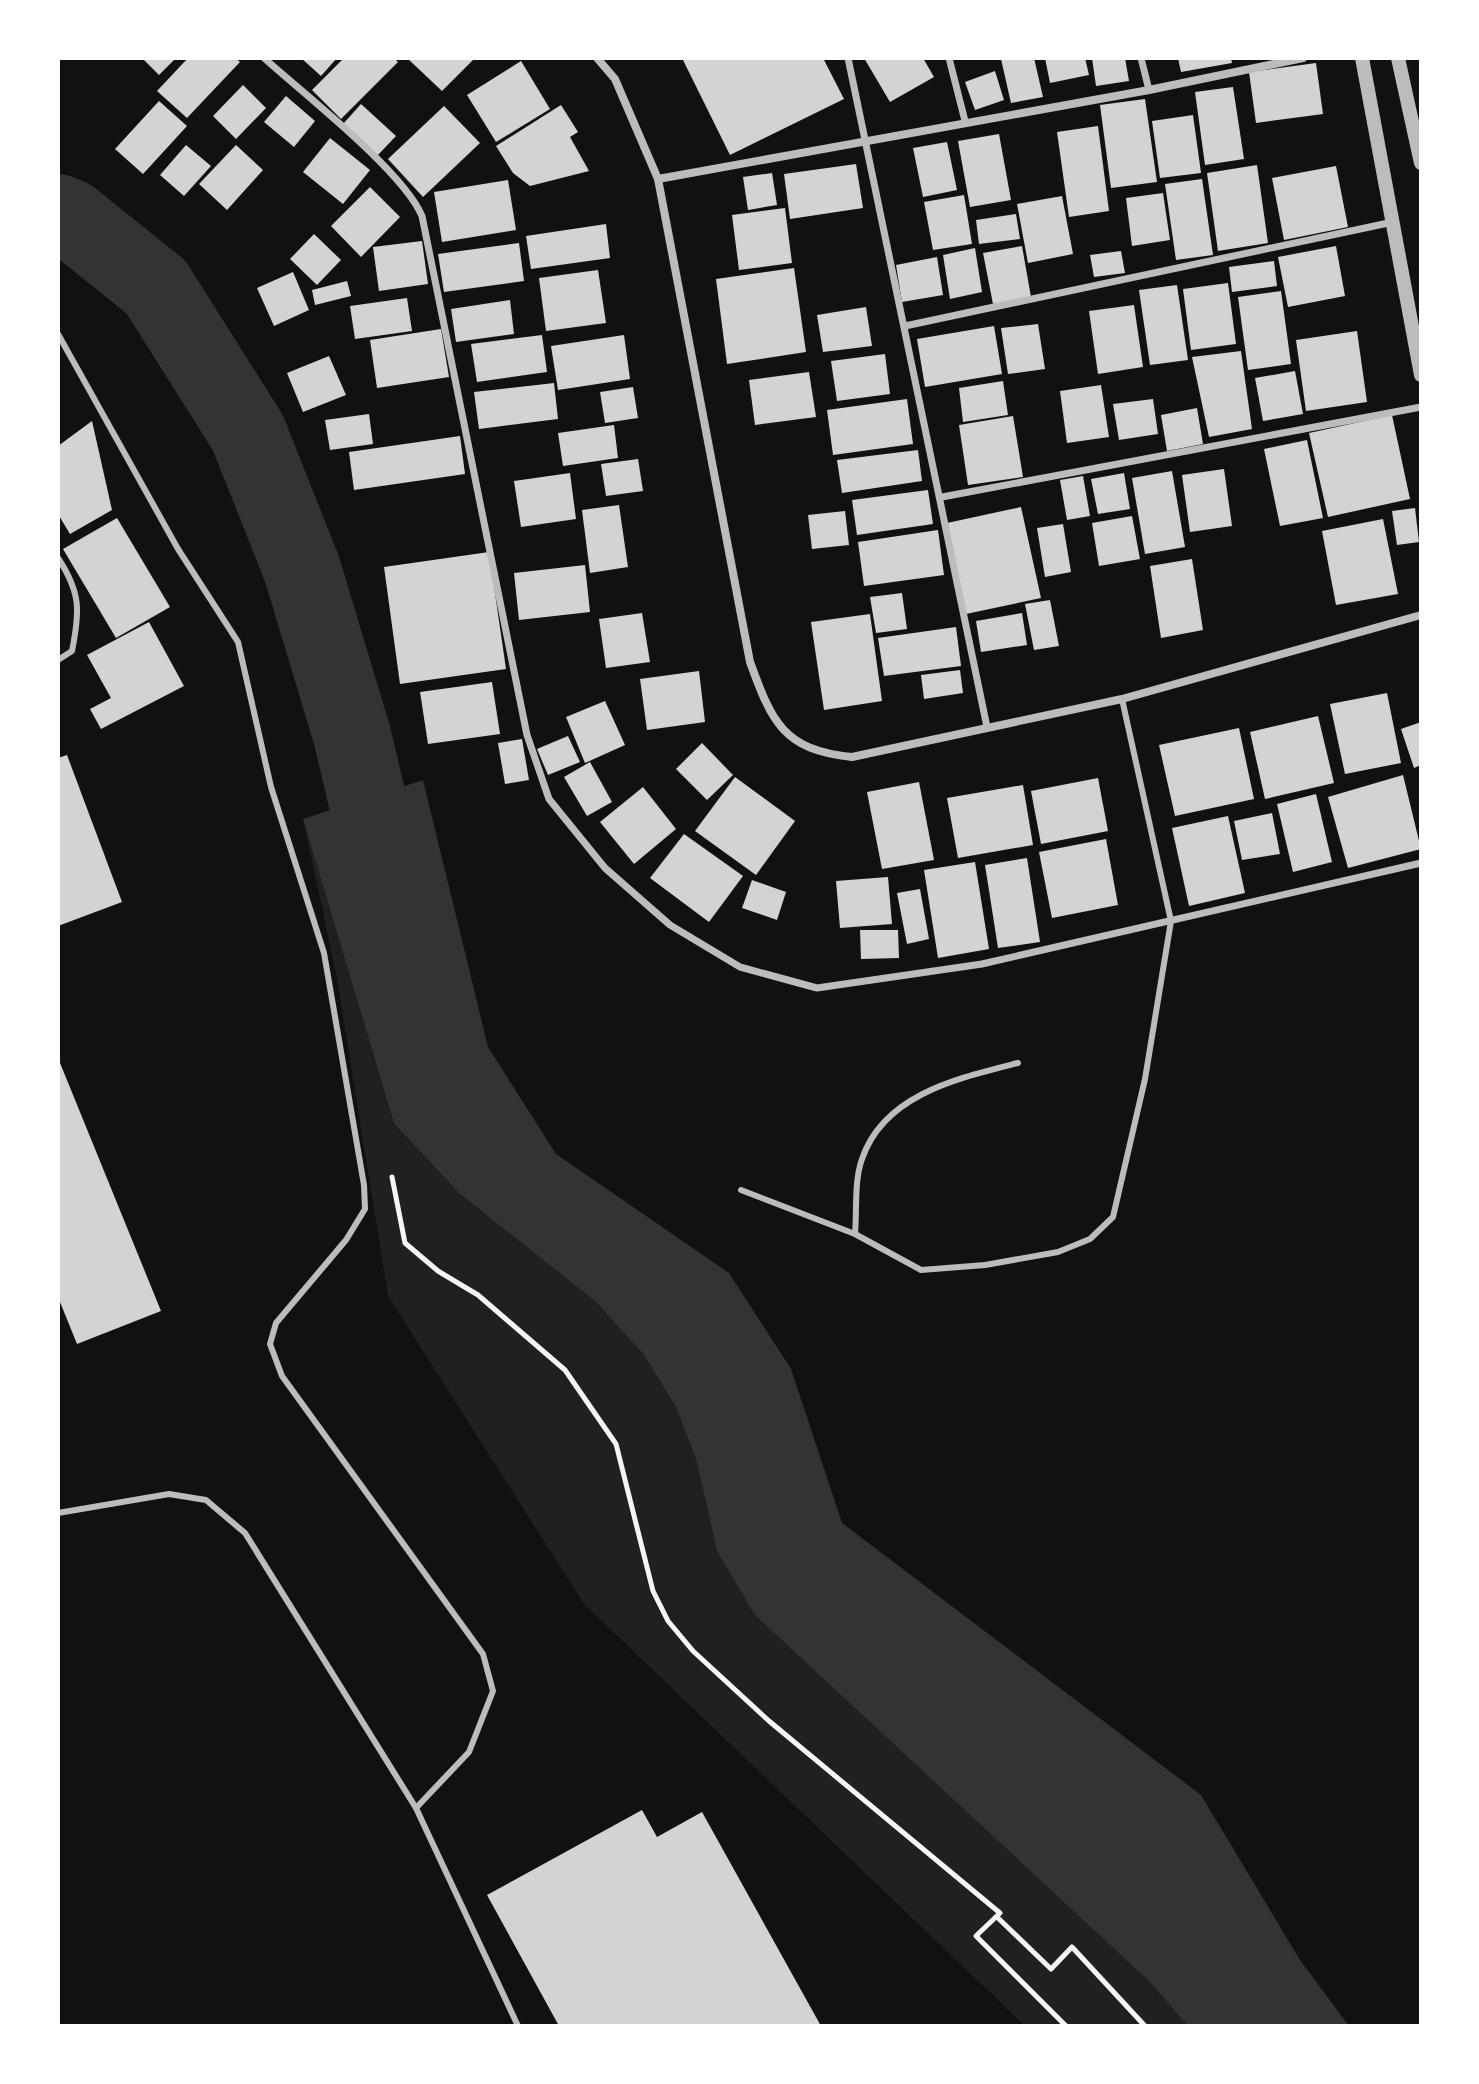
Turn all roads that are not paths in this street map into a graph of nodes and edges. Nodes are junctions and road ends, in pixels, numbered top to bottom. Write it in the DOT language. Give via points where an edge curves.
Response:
graph roads {
  1 [pos="264,58"];
  2 [pos="597,58"];
  3 [pos="848,58"];
  4 [pos="949,58"];
  5 [pos="1141,58"];
  6 [pos="1303,58"];
  7 [pos="1362,58"];
  8 [pos="1398,58"];
  9 [pos="1149,90"];
  10 [pos="965,121"];
  11 [pos="866,138"];
  12 [pos="1421,163"];
  13 [pos="658,179"];
  14 [pos="1393,222"];
  15 [pos="905,326"];
  16 [pos="58,334"];
  17 [pos="1421,375"];
  18 [pos="1421,407"];
  19 [pos="942,497"];
  20 [pos="58,558"];
  21 [pos="1421,615"];
  22 [pos="58,660"];
  23 [pos="1122,699"];
  24 [pos="987,727"];
  25 [pos="1421,863"];
  26 [pos="1171,921"];
  27 [pos="1018,1063"];
  28 [pos="741,1190"];
  29 [pos="855,1234"];
  30 [pos="58,1513"];
  31 [pos="416,1808"];
  32 [pos="518,2026"];
  1 -- 26 [label="street" via="417,202 527,735 549,799 605,868 670,925 740,967 817,988 982,964"];
  2 -- 13 [label="street" via="615,79"];
  3 -- 11 [label="street"];
  4 -- 10 [label="street"];
  5 -- 9 [label="street"];
  6 -- 9 [label="street"];
  7 -- 14 [label="street"];
  8 -- 12 [label="street"];
  9 -- 10 [label="street"];
  10 -- 11 [label="street"];
  11 -- 13 [label="street"];
  11 -- 15 [label="street"];
  13 -- 24 [label="street" via="750,662 765,704 789,738 820,754 852,757"];
  14 -- 15 [label="street"];
  14 -- 17 [label="street"];
  15 -- 19 [label="street"];
  16 -- 31 [label="lane" via="178,549 238,642 271,787 324,953 365,1209 346,1240 276,1323 270,1344 282,1376 483,1654 493,1691 469,1752"];
  18 -- 19 [label="street"];
  19 -- 24 [label="street"];
  20 -- 22 [label="lane" via="72,580 80,614 72,651"];
  21 -- 23 [label="street"];
  23 -- 24 [label="street"];
  23 -- 26 [label="lane"];
  25 -- 26 [label="street"];
  26 -- 29 [label="lane" via="1145,1079 1113,1217 1090,1239 1058,1252 921,1270"];
  27 -- 29 [label="lane" via="946,1082 886,1117 861,1160"];
  28 -- 29 [label="lane"];
  30 -- 31 [label="lane" via="169,1494 206,1500 245,1533"];
  31 -- 32 [label="lane"];
}
